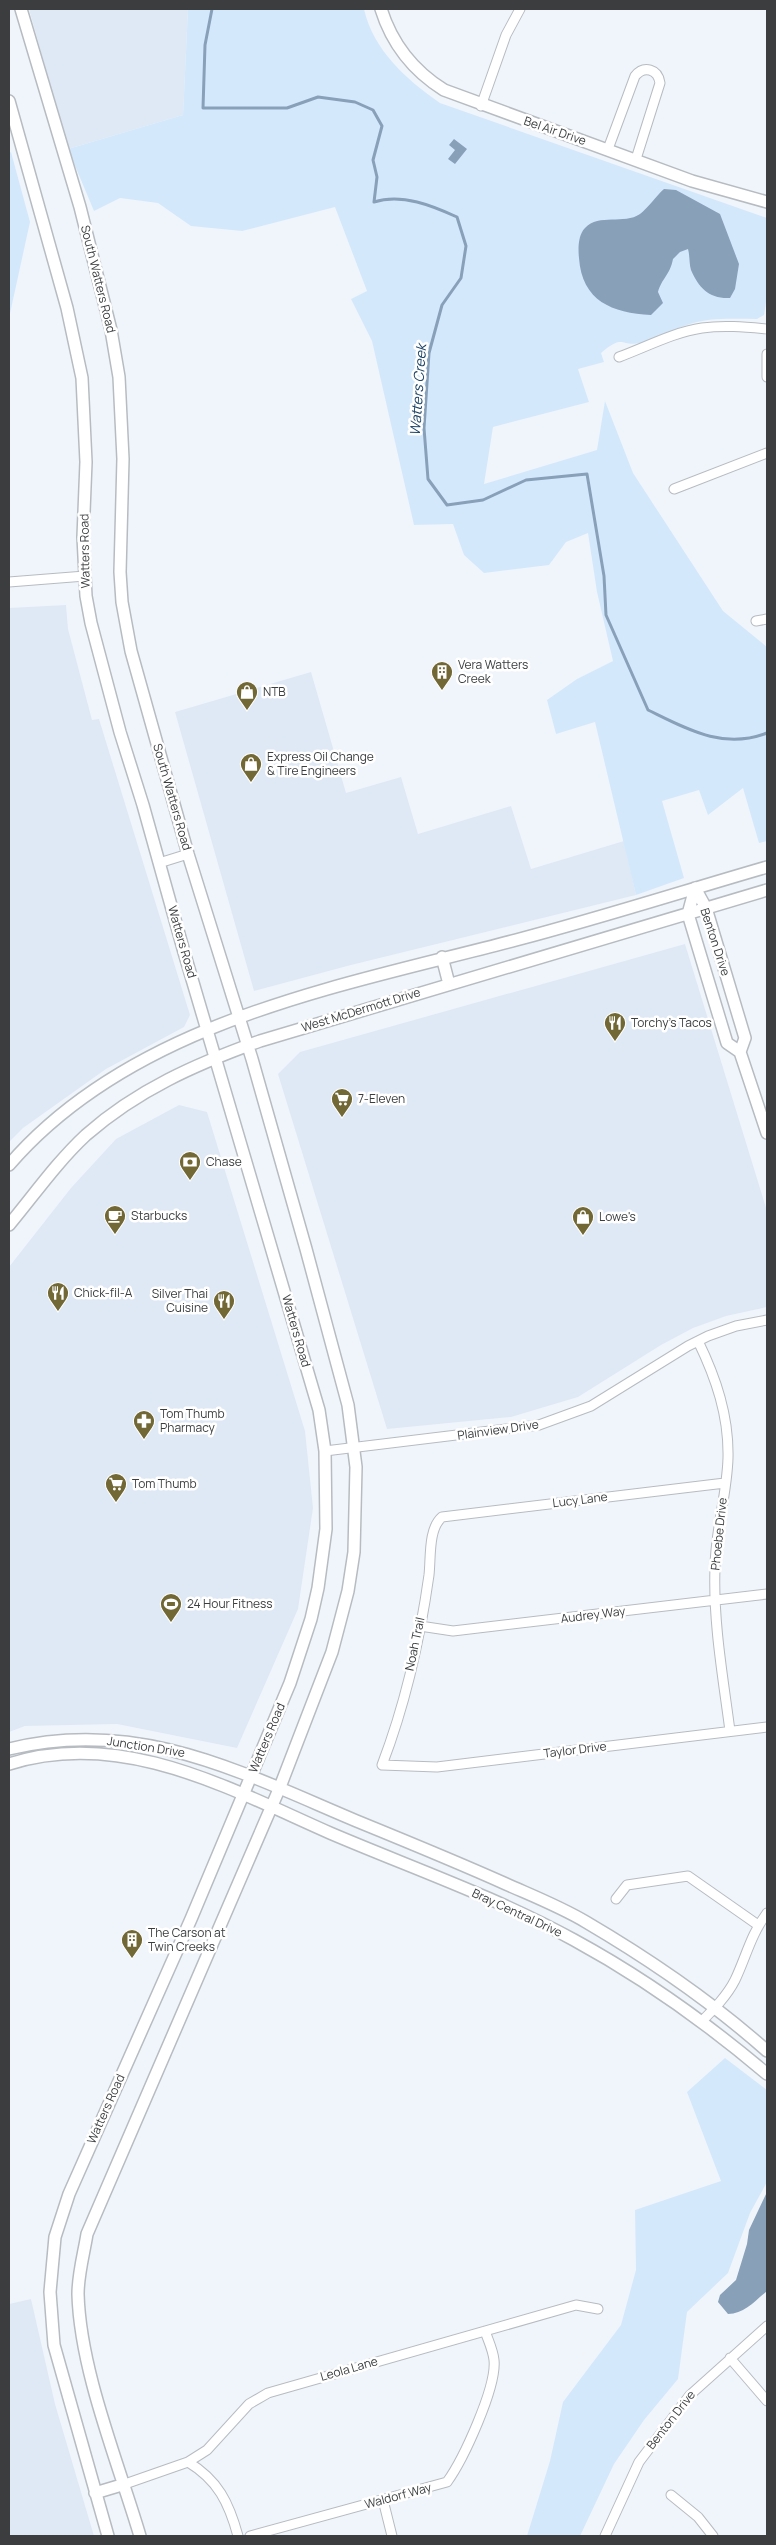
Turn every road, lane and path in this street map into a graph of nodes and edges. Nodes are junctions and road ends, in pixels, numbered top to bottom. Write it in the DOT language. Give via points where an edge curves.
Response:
graph roads {
  1 [pos="21,9"];
  2 [pos="380,9"];
  3 [pos="520,9"];
  4 [pos="9,101"];
  5 [pos="481,106"];
  6 [pos="608,149"];
  7 [pos="636,159"];
  8 [pos="767,202"];
  9 [pos="767,329"];
  10 [pos="767,354"];
  11 [pos="619,357"];
  12 [pos="767,377"];
  13 [pos="767,453"];
  14 [pos="674,489"];
  15 [pos="85,576"];
  16 [pos="9,582"];
  17 [pos="767,620"];
  18 [pos="756,621"];
  19 [pos="188,854"];
  20 [pos="159,862"];
  21 [pos="767,866"];
  22 [pos="695,888"];
  23 [pos="767,890"];
  24 [pos="706,908"];
  25 [pos="688,914"];
  26 [pos="442,957"];
  27 [pos="449,984"];
  28 [pos="238,1018"];
  29 [pos="207,1030"];
  30 [pos="247,1045"];
  31 [pos="740,1052"];
  32 [pos="216,1057"];
  33 [pos="767,1133"];
  34 [pos="9,1165"];
  35 [pos="11,1218"];
  36 [pos="767,1320"];
  37 [pos="698,1340"];
  38 [pos="355,1447"];
  39 [pos="326,1451"];
  40 [pos="725,1483"];
  41 [pos="437,1521"];
  42 [pos="767,1594"];
  43 [pos="716,1600"];
  44 [pos="420,1626"];
  45 [pos="767,1727"];
  46 [pos="730,1731"];
  47 [pos="130,1742"];
  48 [pos="9,1749"];
  49 [pos="69,1755"];
  50 [pos="9,1764"];
  51 [pos="382,1765"];
  52 [pos="250,1775"];
  53 [pos="280,1786"];
  54 [pos="244,1794"];
  55 [pos="271,1805"];
  56 [pos="616,1899"];
  57 [pos="767,1914"];
  58 [pos="758,1925"];
  59 [pos="714,2009"];
  60 [pos="701,2022"];
  61 [pos="767,2051"];
  62 [pos="767,2074"];
  63 [pos="598,2309"];
  64 [pos="767,2326"];
  65 [pos="485,2331"];
  66 [pos="730,2358"];
  67 [pos="767,2401"];
  68 [pos="188,2462"];
  69 [pos="125,2484"];
  70 [pos="95,2493"];
  71 [pos="671,2495"];
  72 [pos="383,2500"];
  73 [pos="108,2536"];
  74 [pos="140,2536"];
  75 [pos="238,2536"];
  76 [pos="250,2536"];
  77 [pos="392,2536"];
  78 [pos="605,2536"];
  79 [pos="713,2536"];
  1 -- 19 [label="main road, South Watters Road" via="80,207 111,330 122,404 119,556 122,602 131,651"];
  2 -- 5 [label="main road, Bel Air Drive" via="389,32 416,70 444,90"];
  3 -- 5 [label="street" via="506,35"];
  4 -- 15 [label="main road, Watters Road" via="68,308 82,378 86,462"];
  5 -- 6 [label="main road, Bel Air Drive"];
  6 -- 7 [label="main road, Bel Air Drive"];
  6 -- 7 [label="street" via="634,76 641,70 650,70 658,75 660,83"];
  7 -- 8 [label="main road, Bel Air Drive" via="692,181"];
  9 -- 11 [label="street" via="700,328"];
  10 -- 12 [label="street"];
  13 -- 14 [label="street"];
  15 -- 16 [label="street"];
  15 -- 20 [label="main road, Watters Road" via="88,610 98,655"];
  17 -- 18 [label="street"];
  19 -- 20 [label="street"];
  19 -- 28 [label="main road, South Watters Road"];
  20 -- 29 [label="main road, Watters Road"];
  21 -- 22 [label="main road"];
  22 -- 24 [label="main road, Benton Drive"];
  22 -- 25 [label="main road, Benton Drive"];
  22 -- 26 [label="main road" via="517,940"];
  23 -- 24 [label="main road, West McDermott Drive"];
  24 -- 25 [label="main road, West McDermott Drive"];
  24 -- 31 [label="main road, Benton Drive" via="745,1038"];
  25 -- 27 [label="main road, West McDermott Drive"];
  25 -- 31 [label="main road, Benton Drive" via="727,1043"];
  26 -- 27 [label="main road"];
  26 -- 28 [label="main road"];
  27 -- 30 [label="main road, West McDermott Drive"];
  28 -- 29 [label="main road"];
  28 -- 30 [label="main road"];
  29 -- 32 [label="main road, Watters Road"];
  29 -- 34 [label="main road" via="144,1060 94,1090 56,1119"];
  30 -- 32 [label="main road, West McDermott Drive"];
  30 -- 38 [label="main road" via="348,1404"];
  31 -- 33 [label="main road, Benton Drive"];
  32 -- 35 [label="main road, West McDermott Drive" via="150,1088 107,1118 58,1164"];
  32 -- 39 [label="main road, Watters Road" via="319,1410"];
  36 -- 37 [label="street, Plainview Drive" via="736,1326"];
  37 -- 38 [label="street, Plainview Drive" via="591,1406 539,1425"];
  37 -- 40 [label="street, Phoebe Drive" via="711,1367 726,1423 728,1458"];
  38 -- 39 [label="street, Plainview Drive"];
  38 -- 53 [label="main road" via="357,1503 348,1591 332,1652"];
  39 -- 52 [label="main road, Watters Road" via="326,1529 316,1596 290,1682"];
  40 -- 41 [label="street, Lucy Lane" via="451,1515"];
  40 -- 43 [label="street, Phoebe Drive" via="715,1568"];
  41 -- 44 [label="street, Noah Trail"];
  42 -- 43 [label="street, Audrey Way"];
  43 -- 44 [label="street, Audrey Way" via="453,1631"];
  43 -- 46 [label="street, Phoebe Drive"];
  44 -- 51 [label="street, Noah Trail" via="405,1694"];
  45 -- 46 [label="street, Taylor Drive"];
  46 -- 51 [label="street, Taylor Drive" via="437,1767"];
  47 -- 48 [label="main road, Junction Drive" via="56,1742"];
  47 -- 49 [label="main road" via="116,1750 79,1750"];
  47 -- 52 [label="main road, Junction Drive" via="194,1755"];
  49 -- 50 [label="main road, Junction Drive"];
  49 -- 54 [label="main road, Junction Drive" via="103,1753 164,1764"];
  52 -- 53 [label="main road, Bray Central Drive"];
  52 -- 54 [label="main road, Watters Road"];
  53 -- 55 [label="main road"];
  53 -- 59 [label="main road, Bray Central Drive" via="585,1921"];
  54 -- 55 [label="main road, Bray Central Drive"];
  54 -- 70 [label="main road, Watters Road" via="69,2194 55,2237 50,2292 54,2345"];
  55 -- 60 [label="main road, Bray Central Drive" via="330,1833 437,1876 574,1940 652,1987"];
  55 -- 69 [label="main road" via="87,2234 78,2292 81,2330 92,2381"];
  56 -- 58 [label="street" via="627,1885 688,1876"];
  57 -- 58 [label="street"];
  58 -- 59 [label="street" via="735,1980"];
  59 -- 60 [label="street"];
  59 -- 61 [label="main road, Bray Central Drive"];
  60 -- 62 [label="main road, Bray Central Drive"];
  63 -- 65 [label="street, Leola Lane" via="576,2305"];
  64 -- 66 [label="street, Benton Drive"];
  65 -- 68 [label="street, Leola Lane" via="268,2393 249,2404 207,2450"];
  65 -- 72 [label="street, Waldorf Way" via="494,2360 491,2383 457,2469 447,2482"];
  66 -- 67 [label="street"];
  66 -- 78 [label="street, Benton Drive" via="690,2395 639,2462"];
  68 -- 69 [label="street, Leola Lane"];
  68 -- 75 [label="street" via="216,2484"];
  69 -- 70 [label="main road"];
  69 -- 74 [label="main road"];
  70 -- 73 [label="main road, Watters Road"];
  71 -- 79 [label="street" via="698,2517"];
  72 -- 76 [label="street, Waldorf Way"];
  72 -- 77 [label="street"];
}
